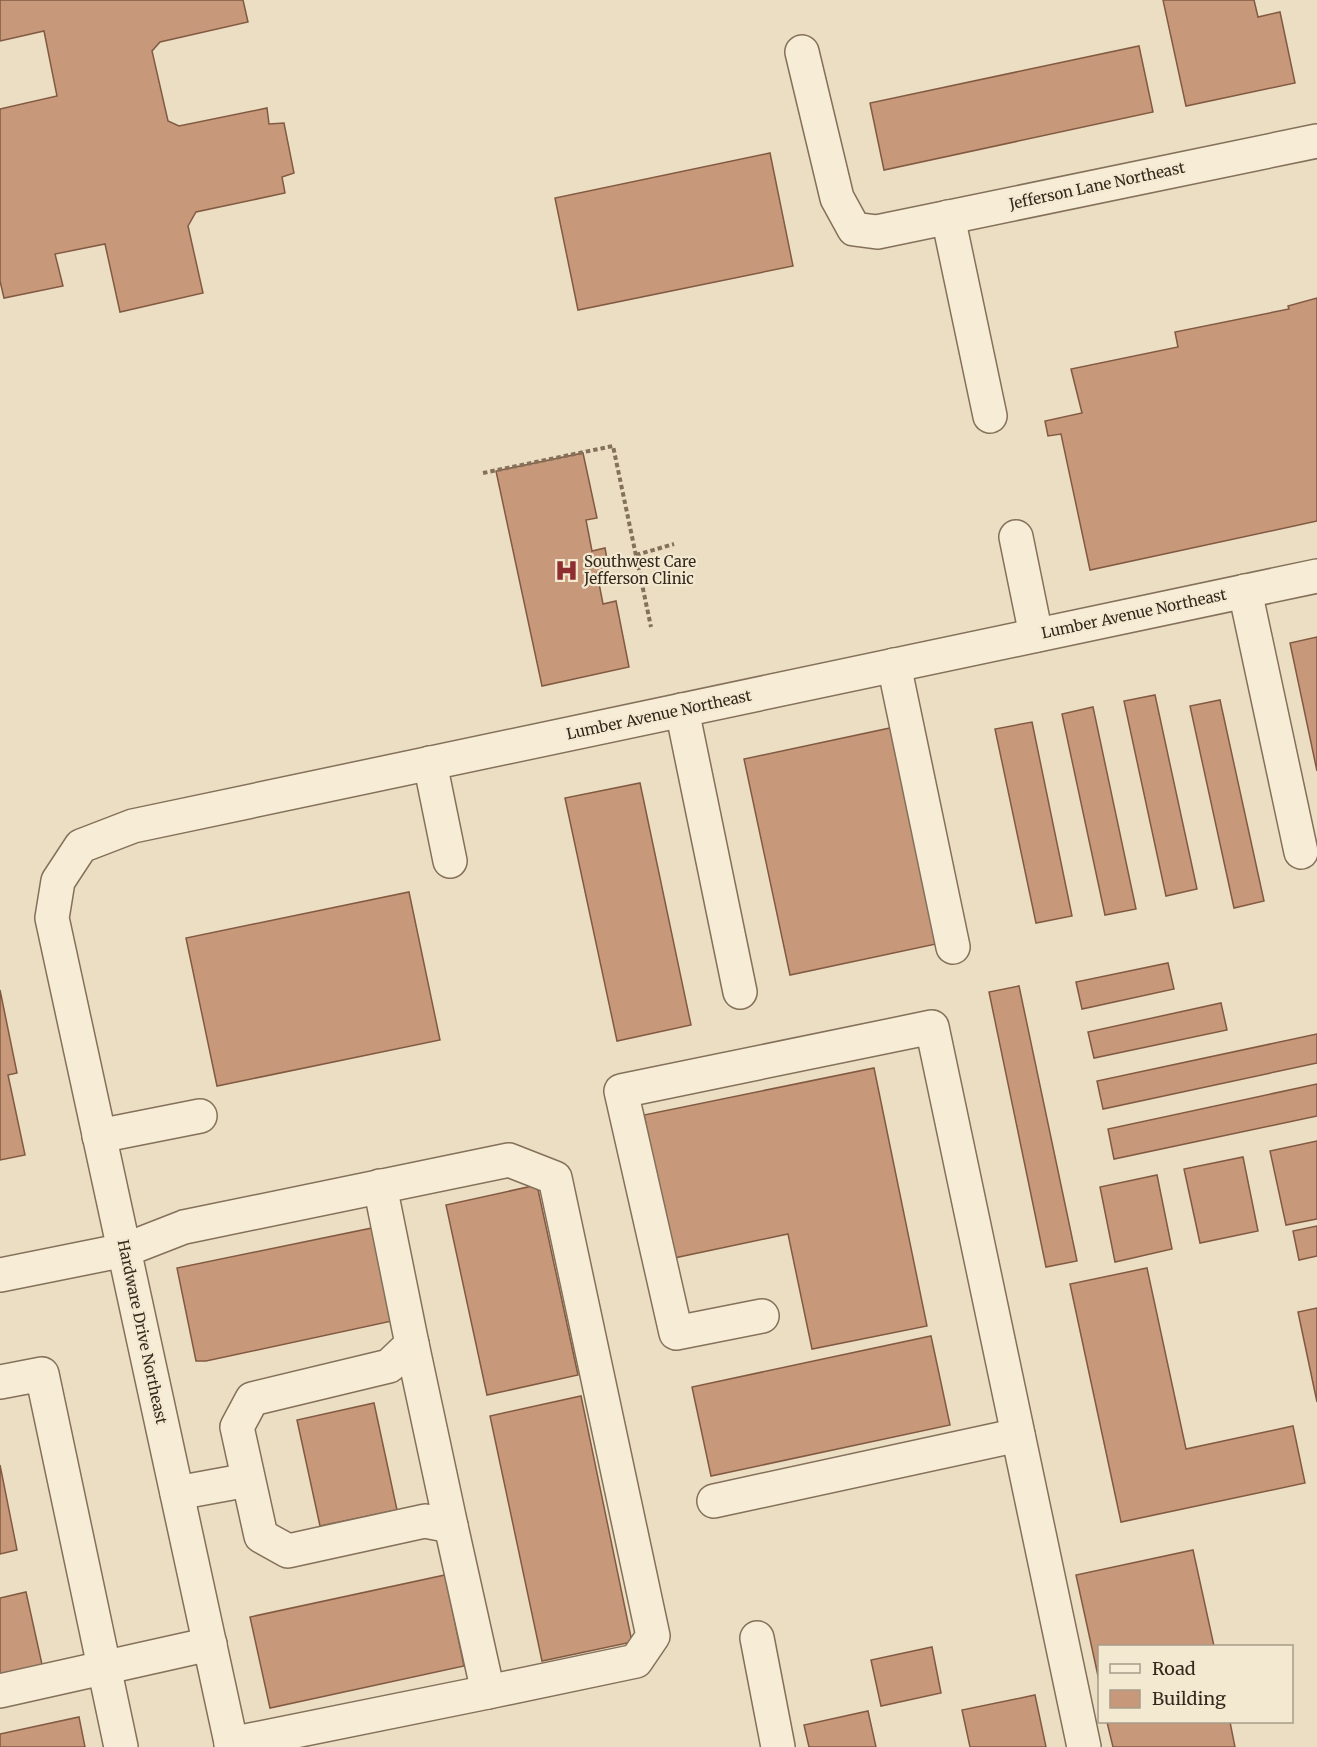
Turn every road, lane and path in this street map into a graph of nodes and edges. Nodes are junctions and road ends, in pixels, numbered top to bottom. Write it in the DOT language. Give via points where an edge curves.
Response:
graph roads {
  1 [pos="801,52"];
  2 [pos="1317,141"];
  3 [pos="948,217"];
  4 [pos="990,416"];
  5 [pos="483,473"];
  6 [pos="1016,537"];
  7 [pos="674,544"];
  8 [pos="636,555"];
  9 [pos="1317,576"];
  10 [pos="1245,591"];
  11 [pos="651,627"];
  12 [pos="1036,635"];
  13 [pos="894,665"];
  14 [pos="682,710"];
  15 [pos="430,763"];
  16 [pos="1301,852"];
  17 [pos="450,861"];
  18 [pos="52,918"];
  19 [pos="953,947"];
  20 [pos="740,992"];
  21 [pos="200,1116"];
  22 [pos="99,1136"];
  23 [pos="380,1186"];
  24 [pos="125,1250"];
  25 [pos="0,1275"];
  26 [pos="762,1316"];
  27 [pos="412,1344"];
  28 [pos="0,1382"];
  29 [pos="1018,1436"];
  30 [pos="248,1480"];
  31 [pos="177,1493"];
  32 [pos="714,1501"];
  33 [pos="452,1526"];
  34 [pos="757,1638"];
  35 [pos="210,1644"];
  36 [pos="105,1668"];
  37 [pos="0,1691"];
  38 [pos="488,1692"];
  39 [pos="231,1745"];
  40 [pos="121,1747"];
  41 [pos="778,1747"];
  42 [pos="1084,1747"];
  1 -- 3 [label="street, Jefferson Lane Northeast" via="837,198 854,229 877,232"];
  2 -- 3 [label="street, Jefferson Lane Northeast"];
  3 -- 4 [label="street"];
  5 -- 8 [label="path" via="613,446"];
  6 -- 12 [label="street"];
  7 -- 8 [label="path"];
  8 -- 11 [label="path"];
  9 -- 10 [label="street, Lumber Avenue Northeast"];
  10 -- 12 [label="street, Lumber Avenue Northeast"];
  10 -- 16 [label="street"];
  12 -- 13 [label="street, Lumber Avenue Northeast"];
  13 -- 14 [label="street, Lumber Avenue Northeast"];
  13 -- 19 [label="street"];
  14 -- 15 [label="street, Lumber Avenue Northeast"];
  14 -- 20 [label="street"];
  15 -- 17 [label="street"];
  15 -- 18 [label="street, Lumber Avenue Northeast" via="133,826 81,846 58,881"];
  18 -- 22 [label="street, Hardware Drive Northeast"];
  21 -- 22 [label="street"];
  22 -- 24 [label="street, Hardware Drive Northeast"];
  23 -- 24 [label="street" via="184,1227"];
  23 -- 27 [label="street"];
  23 -- 38 [label="street" via="509,1160 555,1178 653,1636 636,1660"];
  24 -- 25 [label="street"];
  24 -- 31 [label="street, Hardware Drive Northeast"];
  26 -- 29 [label="street" via="676,1333 621,1091 932,1027"];
  27 -- 30 [label="street" via="389,1366 252,1399 237,1427"];
  27 -- 33 [label="street"];
  28 -- 36 [label="street" via="42,1374"];
  29 -- 32 [label="street"];
  29 -- 42 [label="street"];
  30 -- 31 [label="street"];
  30 -- 33 [label="street" via="261,1536 288,1551 425,1521"];
  31 -- 35 [label="street, Hardware Drive Northeast"];
  33 -- 38 [label="street"];
  34 -- 41 [label="street"];
  35 -- 36 [label="street"];
  35 -- 39 [label="street, Hardware Drive Northeast"];
  36 -- 37 [label="street"];
  36 -- 40 [label="street"];
  38 -- 39 [label="street"];
}
